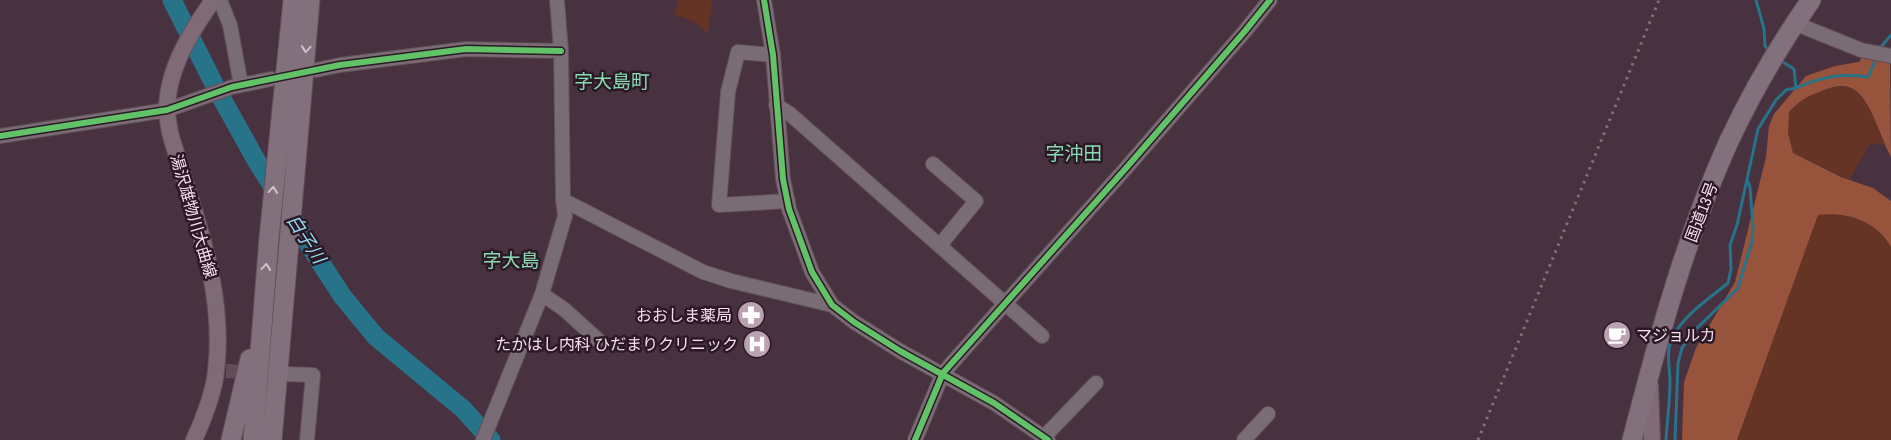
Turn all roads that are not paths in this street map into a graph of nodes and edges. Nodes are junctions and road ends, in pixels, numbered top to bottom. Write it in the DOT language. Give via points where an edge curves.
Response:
graph roads {
  1 [pos="220,0"];
  2 [pos="293,0"];
  3 [pos="310,0"];
  4 [pos="557,0"];
  5 [pos="764,0"];
  6 [pos="1270,0"];
  7 [pos="1811,0"];
  8 [pos="209,6"];
  9 [pos="1794,23"];
  10 [pos="560,51"];
  11 [pos="773,55"];
  12 [pos="1891,56"];
  13 [pos="316,70"];
  14 [pos="271,79"];
  15 [pos="236,86"];
  16 [pos="776,105"];
  17 [pos="167,110"];
  18 [pos="0,136"];
  19 [pos="933,164"];
  20 [pos="563,200"];
  21 [pos="788,202"];
  22 [pos="940,246"];
  23 [pos="286,288"];
  24 [pos="542,294"];
  25 [pos="264,296"];
  26 [pos="1006,303"];
  27 [pos="832,305"];
  28 [pos="1042,336"];
  29 [pos="598,340"];
  30 [pos="943,373"];
  31 [pos="1649,373"];
  32 [pos="286,374"];
  33 [pos="1096,383"];
  34 [pos="1268,414"];
  35 [pos="1046,439"];
  36 [pos="194,440"];
  37 [pos="231,440"];
  38 [pos="253,440"];
  39 [pos="272,440"];
  40 [pos="283,440"];
  41 [pos="307,440"];
  42 [pos="483,440"];
  43 [pos="915,440"];
  44 [pos="1244,440"];
  45 [pos="1632,440"];
  46 [pos="1652,440"];
  1 -- 15 [label="street" via="230,25"];
  25 -- 2 [label="highway, one-way"];
  3 -- 23 [label="highway, one-way"];
  4 -- 10 [label="street"];
  5 -- 11 [label="street"];
  6 -- 26 [label="street"];
  7 -- 9 [label="highway, 国道13号"];
  8 -- 17 [label="main road, 湯沢雄物川大曲線" via="178,58"];
  9 -- 12 [label="street" via="1861,50"];
  9 -- 31 [label="highway, 国道13号" via="1729,141 1690,239"];
  10 -- 13 [label="street" via="466,50"];
  10 -- 20 [label="street"];
  11 -- 16 [label="street"];
  11 -- 21 [label="street" via="738,52 728,92 719,205"];
  14 -- 15 [label="street"];
  15 -- 17 [label="street"];
  16 -- 21 [label="street"];
  16 -- 22 [label="street"];
  17 -- 18 [label="street"];
  17 -- 36 [label="main road, 湯沢雄物川大曲線" via="170,133 214,282 218,323 221,372"];
  19 -- 22 [label="street" via="976,202"];
  20 -- 24 [label="street" via="565,216"];
  20 -- 27 [label="street" via="703,272"];
  21 -- 27 [label="street" via="812,272"];
  22 -- 26 [label="street"];
  23 -- 39 [label="highway"];
  23 -- 40 [label="highway"];
  24 -- 29 [label="street"];
  24 -- 42 [label="street"];
  25 -- 37 [label="highway"];
  25 -- 38 [label="highway"];
  26 -- 28 [label="street"];
  26 -- 30 [label="street"];
  27 -- 30 [label="street" via="900,351"];
  30 -- 35 [label="street"];
  30 -- 43 [label="street"];
  31 -- 45 [label="highway, 国道13号"];
  31 -- 46 [label="main road"];
  32 -- 41 [label="street" via="313,375"];
  33 -- 35 [label="street"];
  34 -- 44 [label="street"];
}
